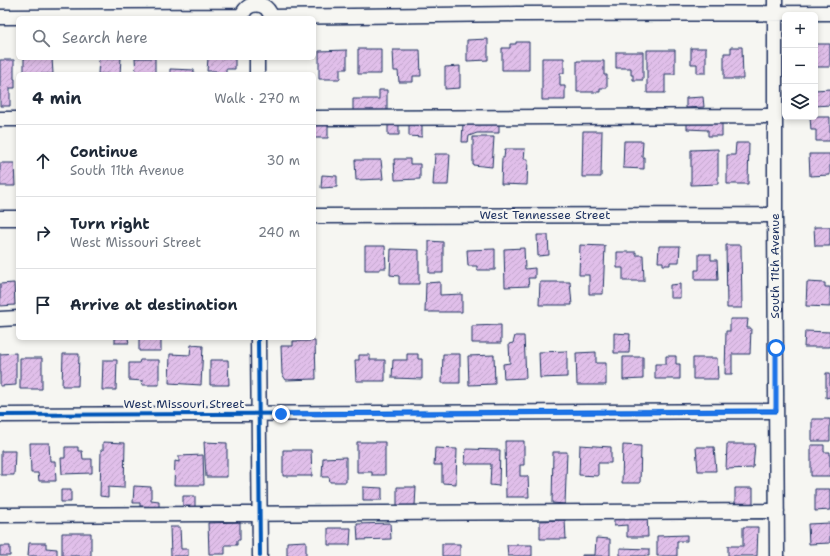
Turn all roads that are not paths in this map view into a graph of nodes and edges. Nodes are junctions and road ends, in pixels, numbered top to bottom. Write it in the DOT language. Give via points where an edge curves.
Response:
graph roads {
  1 [pos="257,2"];
  2 [pos="776,6"];
  3 [pos="830,13"];
  4 [pos="242,16"];
  5 [pos="271,16"];
  6 [pos="0,17"];
  7 [pos="16,17"];
  8 [pos="316,17"];
  9 [pos="257,60"];
  10 [pos="257,72"];
  11 [pos="775,116"];
  12 [pos="316,118"];
  13 [pos="0,119"];
  14 [pos="16,119"];
  15 [pos="775,215"];
  16 [pos="316,216"];
  17 [pos="0,218"];
  18 [pos="16,218"];
  19 [pos="16,318"];
  20 [pos="0,319"];
  21 [pos="258,340"];
  22 [pos="776,411"];
  23 [pos="259,414"];
  24 [pos="0,415"];
  25 [pos="777,511"];
  26 [pos="260,514"];
  27 [pos="0,515"];
  28 [pos="260,556"];
  29 [pos="777,556"];
  1 -- 4 [label="street" via="247,7"];
  1 -- 5 [label="street" via="265,6"];
  2 -- 3 [label="street"];
  2 -- 8 [label="street"];
  2 -- 11 [label="street, South 11th Avenue"];
  6 -- 7 [label="street"];
  9 -- 10 [label="street"];
  11 -- 12 [label="street"];
  11 -- 15 [label="street, South 11th Avenue"];
  13 -- 14 [label="street"];
  15 -- 16 [label="street, West Tennessee Street"];
  15 -- 22 [label="street, South 11th Avenue"];
  17 -- 18 [label="street"];
  19 -- 20 [label="street"];
  21 -- 23 [label="street"];
  22 -- 23 [label="street, West Missouri Street"];
  22 -- 25 [label="street, South 11th Avenue"];
  23 -- 24 [label="street, West Missouri Street"];
  23 -- 26 [label="street"];
  25 -- 26 [label="street"];
  25 -- 29 [label="street, South 11th Avenue"];
  26 -- 27 [label="street"];
  26 -- 28 [label="street"];
}
